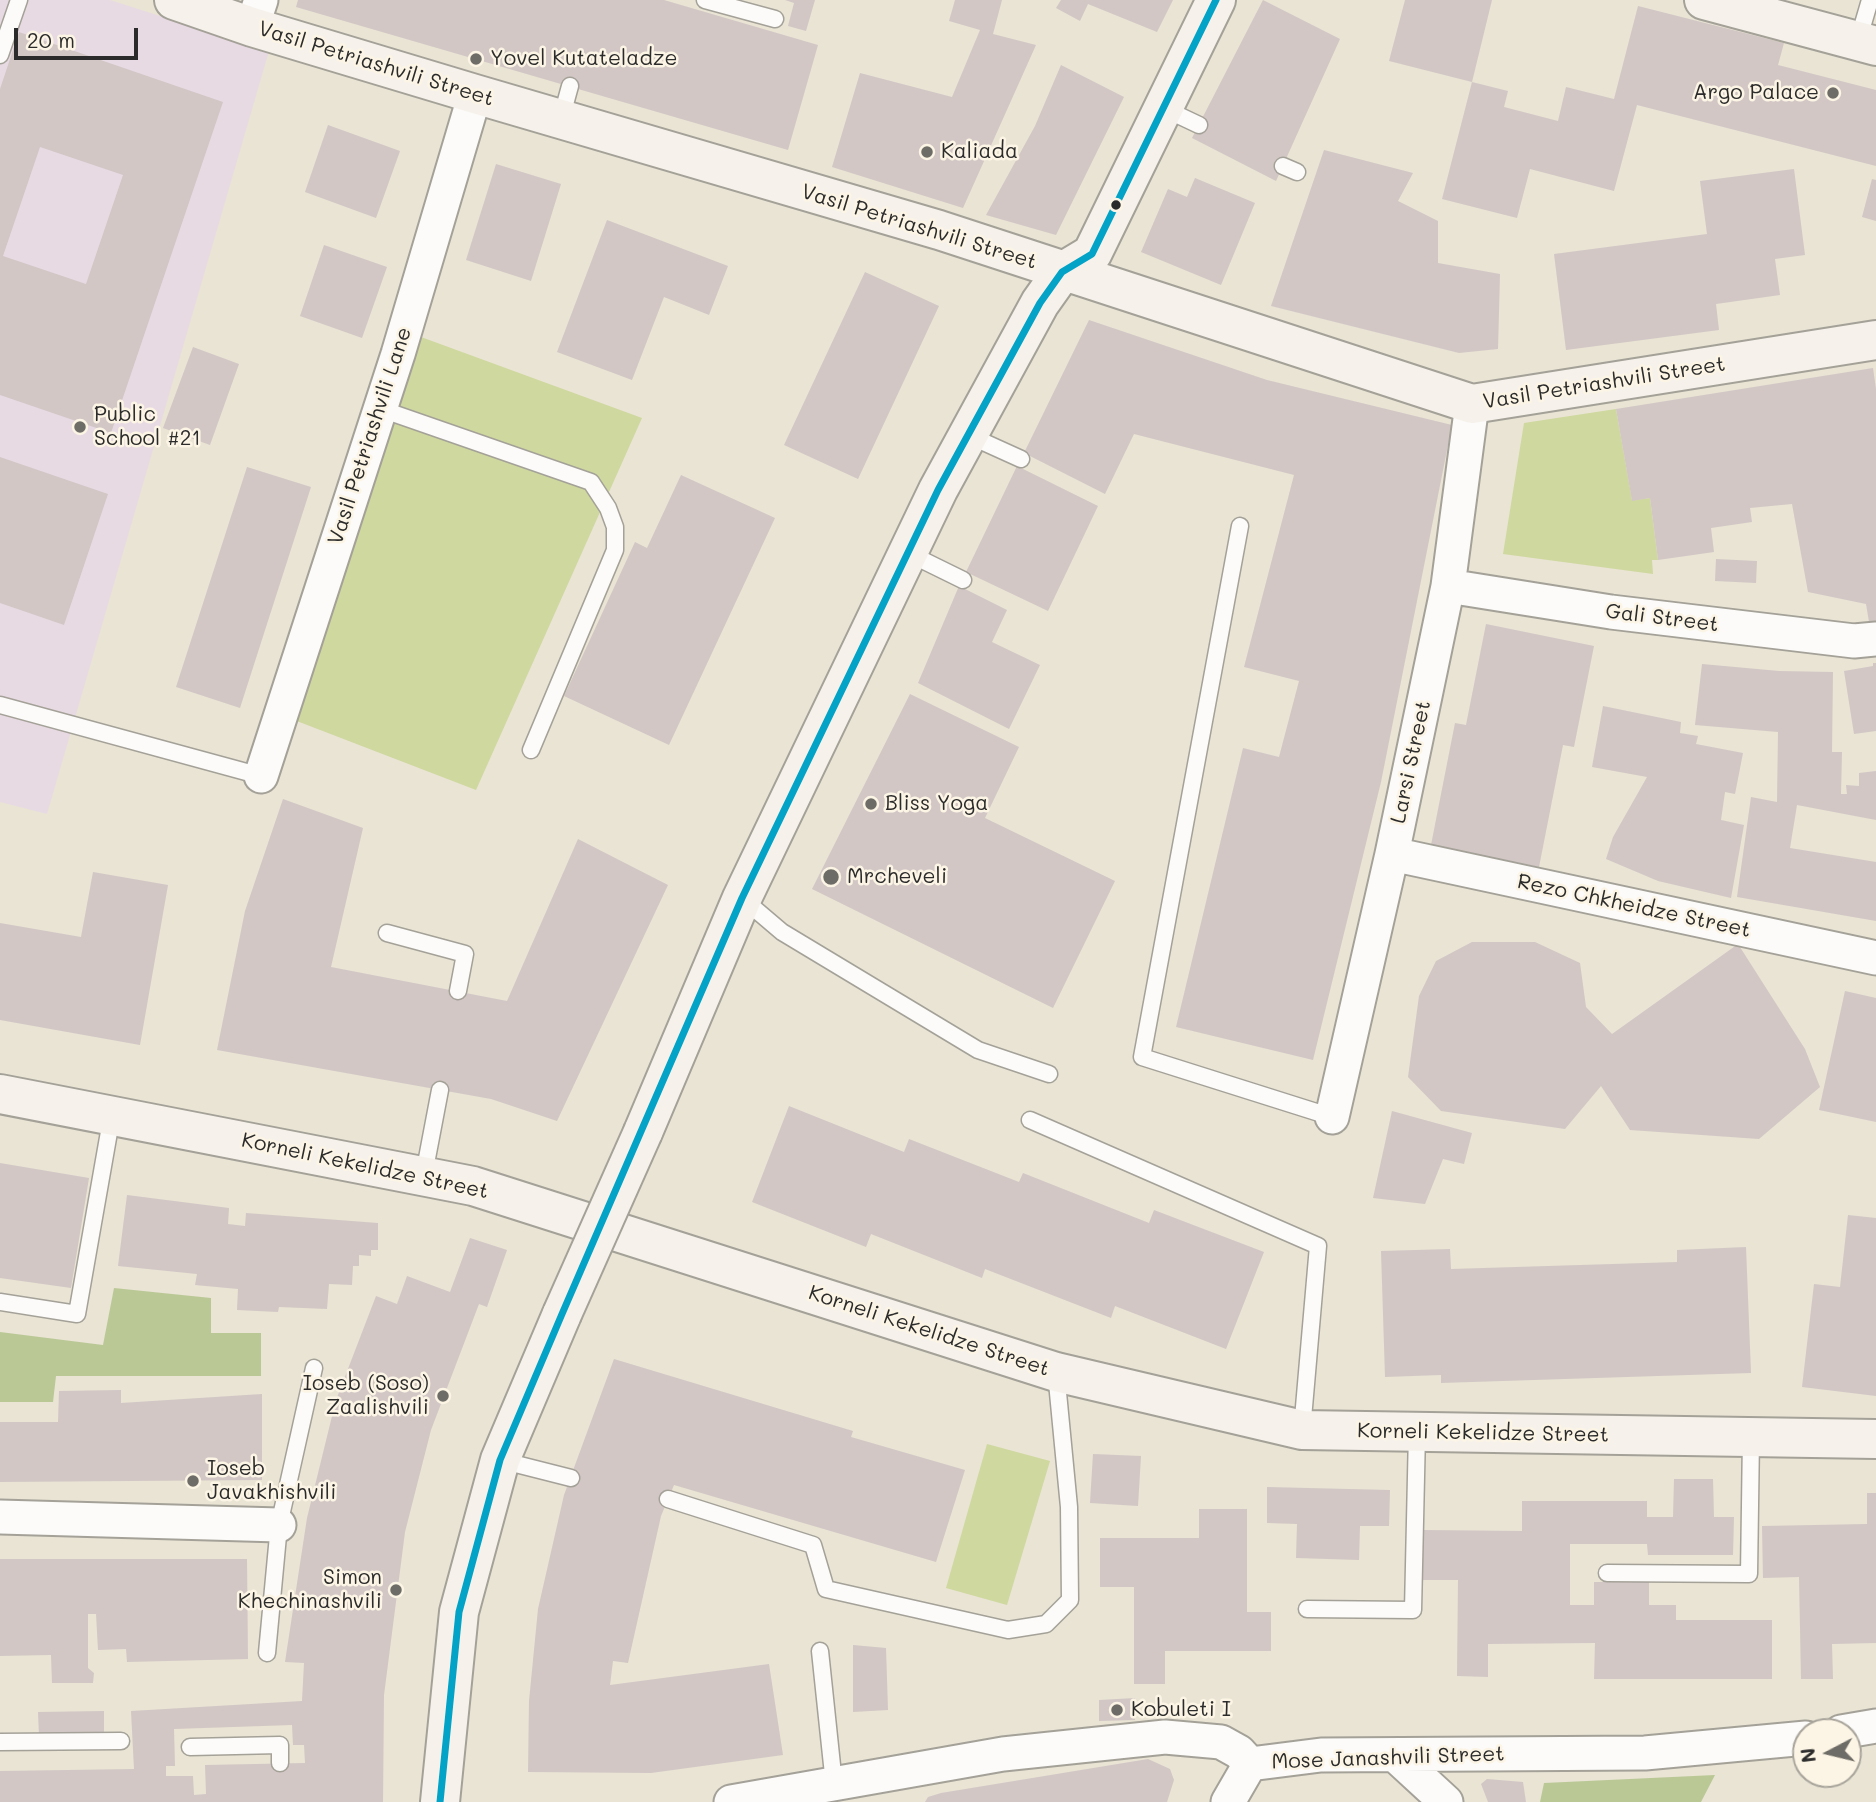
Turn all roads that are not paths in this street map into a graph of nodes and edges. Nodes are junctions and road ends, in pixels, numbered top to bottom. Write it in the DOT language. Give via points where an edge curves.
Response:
graph roads {
  1 [pos="19,0"];
  2 [pos="174,0"];
  3 [pos="705,0"];
  4 [pos="1216,0"];
  5 [pos="1704,0"];
  6 [pos="1870,0"];
  7 [pos="257,14"];
  8 [pos="775,19"];
  9 [pos="1867,44"];
  10 [pos="0,55"];
  11 [pos="475,94"];
  12 [pos="1163,108"];
  13 [pos="1199,125"];
  14 [pos="1062,272"];
  15 [pos="1876,340"];
  16 [pos="1472,404"];
  17 [pos="378,408"];
  18 [pos="968,435"];
  19 [pos="1021,459"];
  20 [pos="1240,526"];
  21 [pos="908,553"];
  22 [pos="962,580"];
  23 [pos="1448,586"];
  24 [pos="1876,639"];
  25 [pos="0,705"];
  26 [pos="530,750"];
  27 [pos="261,776"];
  28 [pos="1392,854"];
  29 [pos="742,898"];
  30 [pos="387,933"];
  31 [pos="1876,958"];
  32 [pos="458,991"];
  33 [pos="1049,1074"];
  34 [pos="440,1090"];
  35 [pos="0,1094"];
  36 [pos="112,1115"];
  37 [pos="1332,1117"];
  38 [pos="1030,1120"];
  39 [pos="424,1174"];
  40 [pos="0,1302"];
  41 [pos="314,1368"];
  42 [pos="1056,1372"];
  43 [pos="1302,1430"];
  44 [pos="1417,1432"];
  45 [pos="1751,1437"];
  46 [pos="1876,1439"];
  47 [pos="500,1460"];
  48 [pos="571,1478"];
  49 [pos="668,1499"];
  50 [pos="0,1517"];
  51 [pos="279,1525"];
  52 [pos="1607,1573"];
  53 [pos="1307,1609"];
  54 [pos="820,1651"];
  55 [pos="267,1653"];
  56 [pos="1792,1739"];
  57 [pos="121,1741"];
  58 [pos="0,1742"];
  59 [pos="190,1747"];
  60 [pos="1395,1755"];
  61 [pos="280,1763"];
  62 [pos="1250,1764"];
  63 [pos="834,1784"];
  64 [pos="440,1802"];
  65 [pos="731,1802"];
  66 [pos="1228,1802"];
  67 [pos="1446,1802"];
  1 -- 10 [label="lane"];
  2 -- 7 [label="street, Vasil Petriashvili Street"];
  3 -- 8 [label="lane"];
  4 -- 12 [label="street"];
  5 -- 9 [label="street"];
  6 -- 9 [label="lane"];
  7 -- 11 [label="street, Vasil Petriashvili Street"];
  11 -- 14 [label="street, Vasil Petriashvili Street" via="565,103"];
  11 -- 17 [label="street, Vasil Petriashvili Lane"];
  12 -- 13 [label="lane"];
  12 -- 14 [label="street" via="1092,254"];
  14 -- 16 [label="street, Vasil Petriashvili Street"];
  14 -- 18 [label="street" via="1040,303"];
  15 -- 16 [label="street, Vasil Petriashvili Street"];
  16 -- 23 [label="street, Larsi Street"];
  17 -- 26 [label="lane" via="591,482 608,508 615,527 615,550"];
  17 -- 27 [label="street, Vasil Petriashvili Lane"];
  18 -- 19 [label="lane"];
  18 -- 21 [label="street"];
  20 -- 37 [label="lane" via="1142,1057"];
  21 -- 22 [label="lane"];
  21 -- 29 [label="street"];
  23 -- 24 [label="street, Gali Street" via="1611,612 1854,641"];
  23 -- 28 [label="street, Larsi Street"];
  25 -- 27 [label="lane"];
  28 -- 31 [label="street, Rezo Chkheidze Street"];
  28 -- 37 [label="street, Larsi Street"];
  29 -- 33 [label="lane" via="782,933 978,1050"];
  29 -- 47 [label="street, bridge"];
  30 -- 32 [label="lane" via="465,954"];
  34 -- 39 [label="lane"];
  35 -- 36 [label="street, Korneli Kekelidze Street"];
  36 -- 39 [label="street, Korneli Kekelidze Street"];
  36 -- 40 [label="lane" via="77,1314"];
  38 -- 43 [label="lane" via="1318,1246"];
  39 -- 42 [label="street, Korneli Kekelidze Street"];
  41 -- 51 [label="lane"];
  42 -- 43 [label="street, Korneli Kekelidze Street"];
  42 -- 49 [label="lane" via="1069,1507 1070,1600 1046,1625 1008,1630 826,1589 813,1545"];
  43 -- 44 [label="street, Korneli Kekelidze Street"];
  44 -- 45 [label="street, Korneli Kekelidze Street"];
  44 -- 53 [label="lane" via="1413,1610"];
  45 -- 46 [label="street, Korneli Kekelidze Street"];
  45 -- 52 [label="lane" via="1749,1574"];
  47 -- 48 [label="lane"];
  47 -- 64 [label="street" via="459,1612"];
  50 -- 51 [label="street"];
  51 -- 55 [label="lane"];
  54 -- 63 [label="lane"];
  56 -- 60 [label="street, Mose Janashvili Street" via="1645,1753"];
  57 -- 58 [label="lane"];
  59 -- 61 [label="lane" via="279,1745"];
  60 -- 62 [label="street, Mose Janashvili Street" via="1321,1755"];
  60 -- 67 [label="street"];
  62 -- 63 [label="street, Mose Janashvili Street" via="1221,1742 1165,1737 1003,1754"];
  62 -- 66 [label="street"];
  63 -- 65 [label="street, Mose Janashvili Street"];
}
